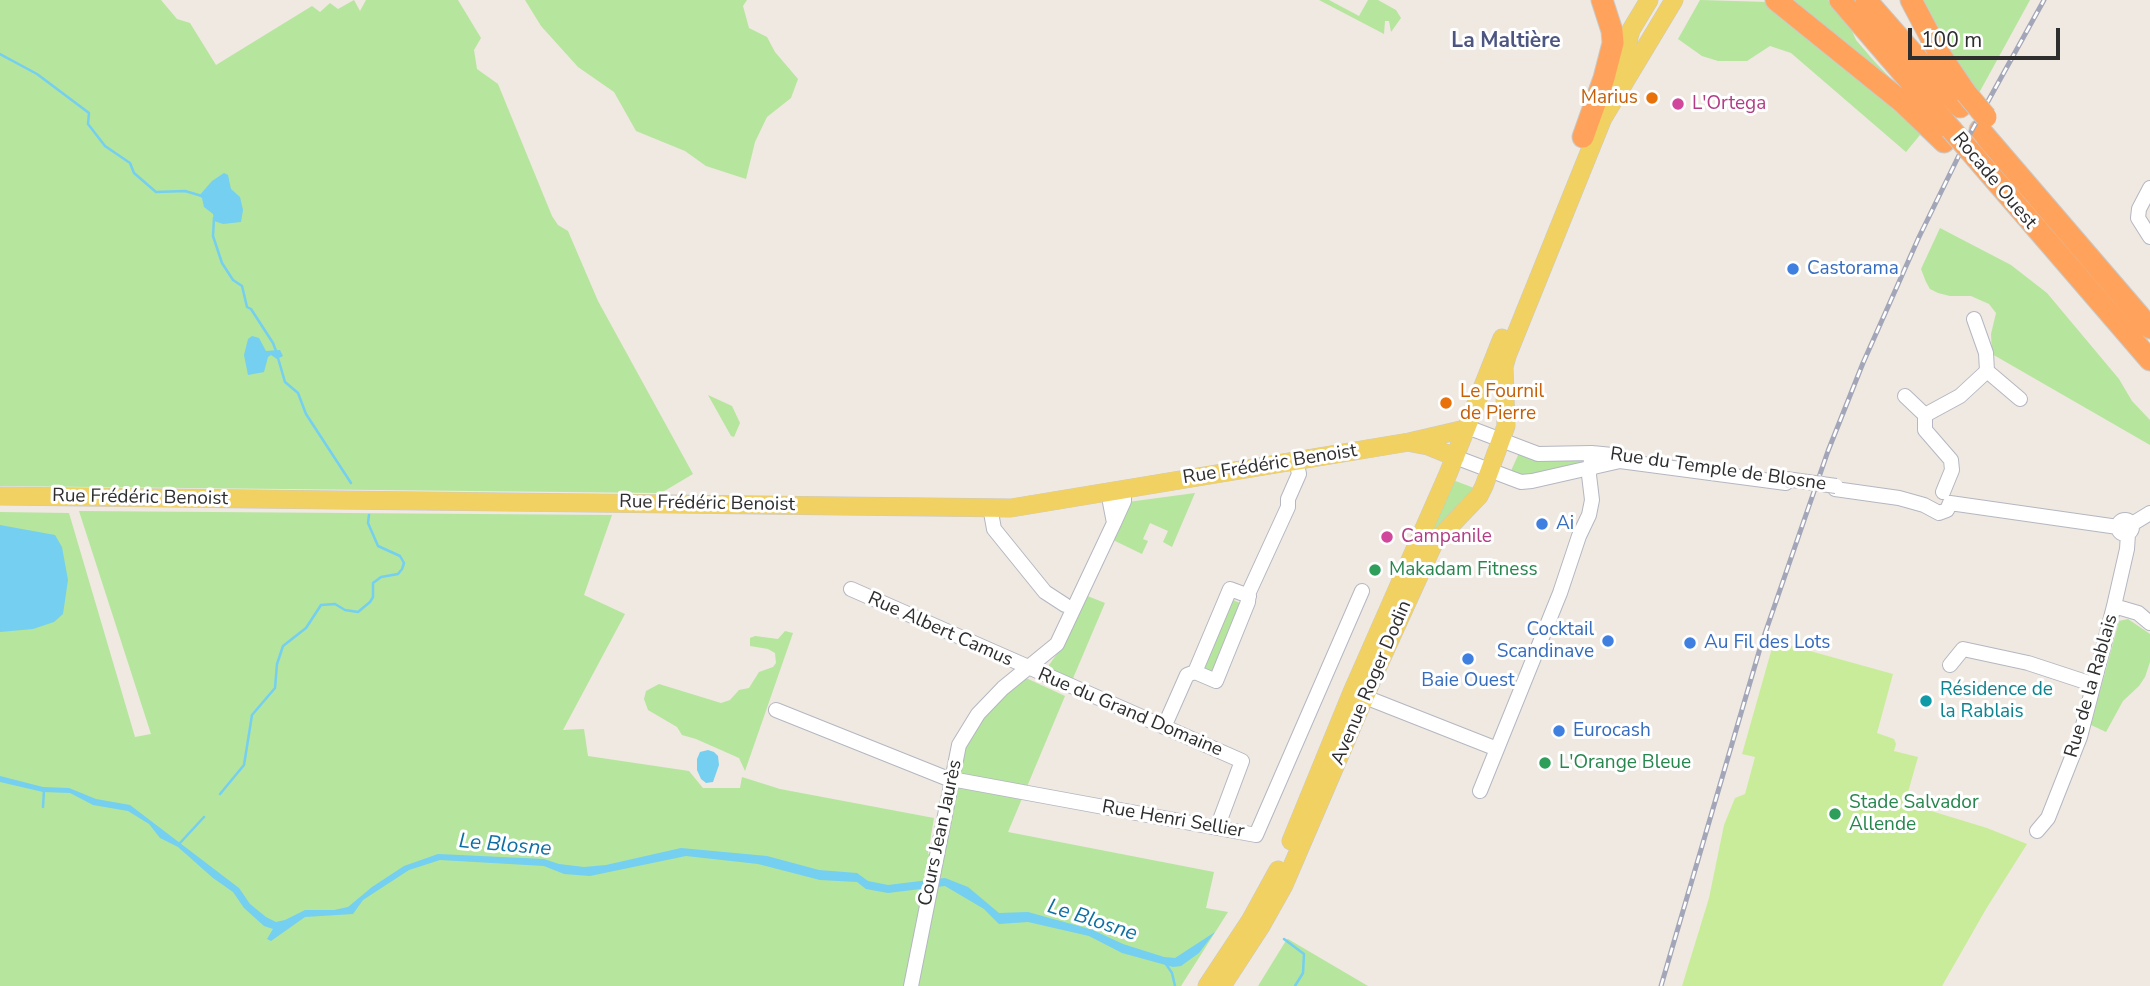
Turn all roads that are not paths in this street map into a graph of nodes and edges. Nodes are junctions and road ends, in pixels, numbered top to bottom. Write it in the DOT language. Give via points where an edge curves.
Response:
graph roads {
  1 [pos="1602,0"];
  2 [pos="1649,0"];
  3 [pos="1659,0"];
  4 [pos="1674,0"];
  5 [pos="1776,0"];
  6 [pos="1840,0"];
  7 [pos="1866,0"];
  8 [pos="1911,0"];
  9 [pos="1650,41"];
  10 [pos="1963,100"];
  11 [pos="1947,136"];
  12 [pos="1583,137"];
  13 [pos="2150,188"];
  14 [pos="2150,237"];
  15 [pos="1974,319"];
  16 [pos="2150,328"];
  17 [pos="2150,360"];
  18 [pos="1987,371"];
  19 [pos="1905,396"];
  20 [pos="2020,399"];
  21 [pos="1924,415"];
  22 [pos="1465,429"];
  23 [pos="1502,441"];
  24 [pos="1409,442"];
  25 [pos="1592,453"];
  26 [pos="1455,457"];
  27 [pos="1296,460"];
  28 [pos="1590,469"];
  29 [pos="1490,470"];
  30 [pos="1786,481"];
  31 [pos="1116,491"];
  32 [pos="0,496"];
  33 [pos="1939,499"];
  34 [pos="990,507"];
  35 [pos="2150,513"];
  36 [pos="2126,529"];
  37 [pos="851,589"];
  38 [pos="1362,591"];
  39 [pos="1249,596"];
  40 [pos="1065,605"];
  41 [pos="2115,606"];
  42 [pos="2150,623"];
  43 [pos="1950,665"];
  44 [pos="1030,669"];
  45 [pos="1195,672"];
  46 [pos="2092,684"];
  47 [pos="1365,696"];
  48 [pos="776,710"];
  49 [pos="1164,727"];
  50 [pos="1497,750"];
  51 [pos="951,779"];
  52 [pos="1480,791"];
  53 [pos="1217,828"];
  54 [pos="2037,831"];
  55 [pos="1228,966"];
  56 [pos="911,986"];
  57 [pos="1207,986"];
  58 [pos="1222,986"];
  1 -- 12 [label="highway" via="1613,43"];
  2 -- 12 [label="main road, Avenue Roger Dodin" via="1632,30 1619,74"];
  3 -- 9 [label="main road" via="1649,18"];
  4 -- 9 [label="main road, Avenue Roger Dodin"];
  5 -- 11 [label="highway"];
  6 -- 11 [label="highway, Rocade Ouest"];
  7 -- 10 [label="highway, Rocade Ouest"];
  8 -- 10 [label="highway"];
  9 -- 23 [label="main road, Avenue Roger Dodin" via="1603,118 1507,356"];
  10 -- 16 [label="highway, Rocade Ouest" via="2003,156"];
  11 -- 17 [label="highway, Rocade Ouest, bridge" via="2011,197"];
  12 -- 22 [label="main road, Avenue Roger Dodin"];
  13 -- 14 [label="street" via="2138,218"];
  15 -- 18 [label="street"];
  18 -- 20 [label="street"];
  18 -- 21 [label="street" via="1960,396"];
  19 -- 21 [label="street"];
  21 -- 33 [label="street" via="1925,430 1951,460 1952,470"];
  22 -- 23 [label="street, Rue du Temple de Blosne"];
  22 -- 24 [label="main road, Rue Frédéric Benoist"];
  22 -- 26 [label="main road, Avenue Roger Dodin"];
  23 -- 25 [label="street, Rue du Temple de Blosne" via="1538,454"];
  23 -- 29 [label="main road, Avenue Roger Dodin"];
  24 -- 26 [label="main road, Rue Frédéric Benoist"];
  24 -- 27 [label="main road, Rue Frédéric Benoist"];
  25 -- 28 [label="street"];
  25 -- 30 [label="street, Rue du Temple de Blosne"];
  26 -- 29 [label="street, Rue du Temple de Blosne"];
  26 -- 55 [label="main road, Avenue Roger Dodin" via="1289,846"];
  27 -- 31 [label="main road, Rue Frédéric Benoist"];
  27 -- 39 [label="street" via="1299,474 1288,507"];
  28 -- 29 [label="street, Rue du Temple de Blosne" via="1521,482"];
  28 -- 30 [label="street, Rue du Temple de Blosne" via="1620,461"];
  28 -- 50 [label="street, Rue du Temple de Blosne" via="1589,515"];
  29 -- 47 [label="main road, Avenue Roger Dodin" via="1479,496 1434,543"];
  30 -- 33 [label="street, Rue du Temple de Blosne, bridge" via="1899,498"];
  31 -- 34 [label="main road, Rue Frédéric Benoist" via="1029,506"];
  31 -- 44 [label="street, Cours Jean Jaurès" via="1124,501 1067,628 1058,644"];
  32 -- 34 [label="main road, Rue Frédéric Benoist"];
  33 -- 36 [label="street, Rue du Temple de Blosne"];
  34 -- 40 [label="street" via="994,529 1045,592"];
  35 -- 36 [label="street"];
  36 -- 41 [label="street, Rue de la Rablais" via="2127,549"];
  37 -- 44 [label="street, Rue Albert Camus"];
  38 -- 53 [label="street, Rue Henri Sellier" via="1256,835"];
  39 -- 45 [label="street" via="1230,589"];
  39 -- 45 [label="street" via="1216,681"];
  41 -- 42 [label="street" via="2138,613"];
  41 -- 46 [label="street, Rue de la Rablais"];
  43 -- 46 [label="street" via="1963,649 2028,663"];
  44 -- 49 [label="street, Rue du Grand Domaine"];
  44 -- 51 [label="street, Cours Jean Jaurès" via="1003,688 978,715 959,745"];
  45 -- 49 [label="street" via="1187,675"];
  46 -- 54 [label="street, Rue de la Rablais" via="2065,779 2048,818"];
  47 -- 50 [label="street"];
  47 -- 55 [label="main road, Avenue Roger Dodin" via="1284,885 1261,926"];
  48 -- 51 [label="street, Rue Henri Sellier"];
  49 -- 53 [label="street, Rue du Grand Domaine" via="1242,761"];
  50 -- 52 [label="street, Rue du Temple de Blosne"];
  51 -- 53 [label="street, Rue Henri Sellier"];
  51 -- 56 [label="street, Cours Jean Jaurès"];
  55 -- 57 [label="main road, Avenue Roger Dodin"];
  55 -- 58 [label="main road, Avenue Roger Dodin"];
}
